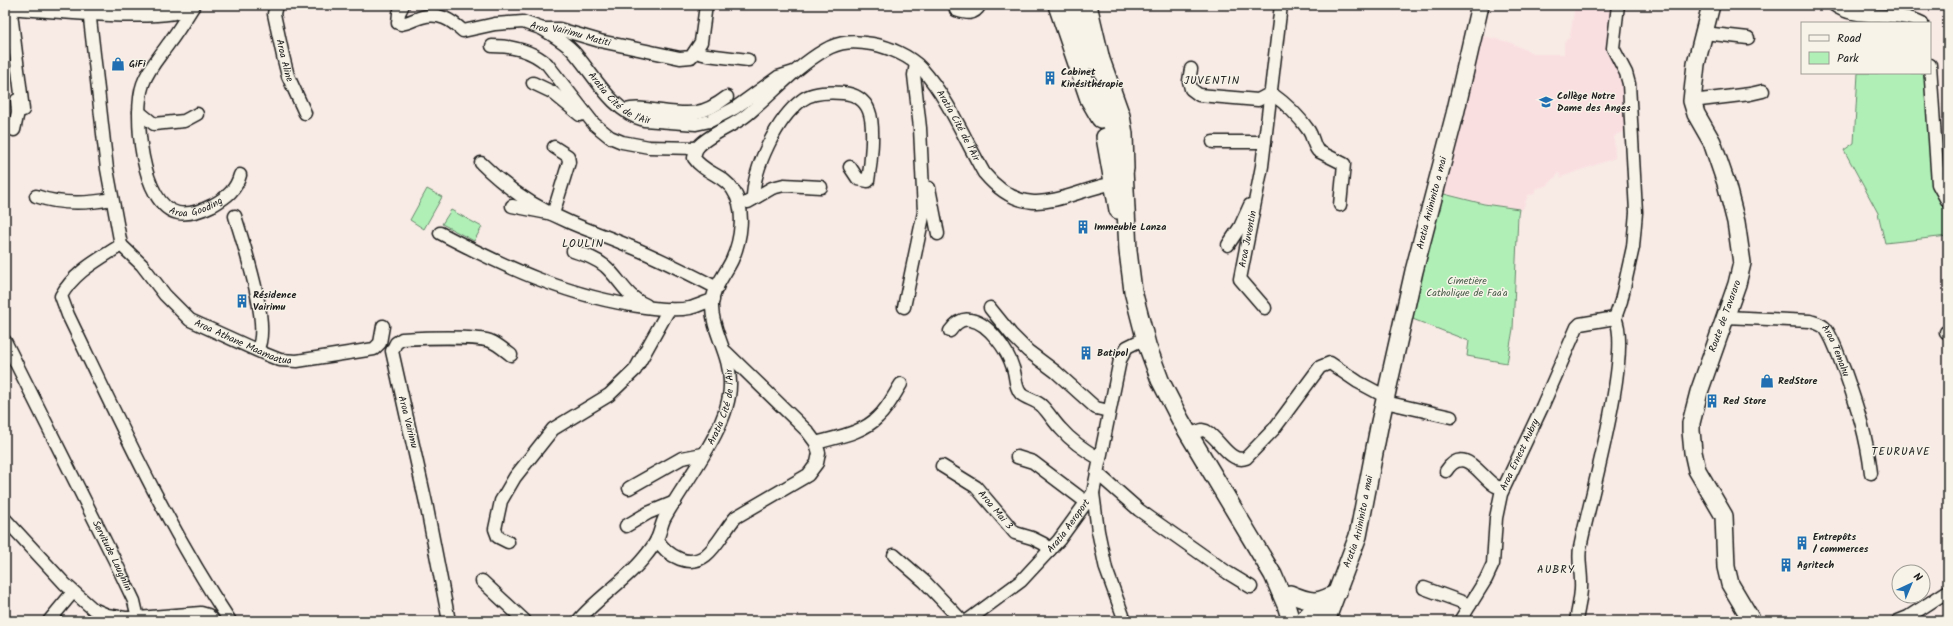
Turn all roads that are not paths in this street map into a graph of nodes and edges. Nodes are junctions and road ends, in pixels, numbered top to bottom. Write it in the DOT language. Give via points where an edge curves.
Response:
graph roads {
  1 [pos="10,5"];
  2 [pos="13,5"];
  3 [pos="190,5"];
  4 [pos="194,5"];
  5 [pos="276,5"];
  6 [pos="403,5"];
  7 [pos="706,5"];
  8 [pos="980,5"];
  9 [pos="1058,5"];
  10 [pos="1281,5"];
  11 [pos="1480,5"];
  12 [pos="1618,5"];
  13 [pos="1711,5"];
  14 [pos="1834,5"];
  15 [pos="92,8"];
  16 [pos="956,10"];
  17 [pos="1077,10"];
  18 [pos="1920,22"];
  19 [pos="543,29"];
  20 [pos="1704,33"];
  21 [pos="5,38"];
  22 [pos="1748,38"];
  23 [pos="492,46"];
  24 [pos="695,52"];
  25 [pos="748,60"];
  26 [pos="916,64"];
  27 [pos="1191,69"];
  28 [pos="1931,71"];
  29 [pos="797,72"];
  30 [pos="533,83"];
  31 [pos="1763,91"];
  32 [pos="1272,92"];
  33 [pos="727,97"];
  34 [pos="1692,101"];
  35 [pos="23,110"];
  36 [pos="626,110"];
  37 [pos="139,112"];
  38 [pos="305,113"];
  39 [pos="197,114"];
  40 [pos="1101,118"];
  41 [pos="594,124"];
  42 [pos="14,130"];
  43 [pos="1942,137"];
  44 [pos="1265,141"];
  45 [pos="1214,142"];
  46 [pos="920,144"];
  47 [pos="554,147"];
  48 [pos="697,148"];
  49 [pos="481,163"];
  50 [pos="850,167"];
  51 [pos="240,175"];
  52 [pos="1120,178"];
  53 [pos="1259,185"];
  54 [pos="821,187"];
  55 [pos="36,196"];
  56 [pos="112,198"];
  57 [pos="753,199"];
  58 [pos="1948,202"];
  59 [pos="1340,205"];
  60 [pos="512,206"];
  61 [pos="740,206"];
  62 [pos="553,214"];
  63 [pos="236,216"];
  64 [pos="440,233"];
  65 [pos="938,234"];
  66 [pos="120,244"];
  67 [pos="1228,245"];
  68 [pos="573,251"];
  69 [pos="715,294"];
  70 [pos="904,307"];
  71 [pos="990,308"];
  72 [pos="1265,308"];
  73 [pos="663,309"];
  74 [pos="1725,317"];
  75 [pos="1615,318"];
  76 [pos="383,326"];
  77 [pos="950,330"];
  78 [pos="1145,338"];
  79 [pos="5,341"];
  80 [pos="257,350"];
  81 [pos="726,352"];
  82 [pos="511,355"];
  83 [pos="901,384"];
  84 [pos="1385,399"];
  85 [pos="1109,411"];
  86 [pos="1451,417"];
  87 [pos="1190,434"];
  88 [pos="816,443"];
  89 [pos="703,454"];
  90 [pos="1017,457"];
  91 [pos="1100,458"];
  92 [pos="942,466"];
  93 [pos="1446,471"];
  94 [pos="1098,472"];
  95 [pos="1871,473"];
  96 [pos="629,488"];
  97 [pos="1503,488"];
  98 [pos="1089,498"];
  99 [pos="675,502"];
  100 [pos="1237,512"];
  101 [pos="5,519"];
  102 [pos="626,526"];
  103 [pos="657,540"];
  104 [pos="508,542"];
  105 [pos="1050,550"];
  106 [pos="894,555"];
  107 [pos="482,581"];
  108 [pos="1251,587"];
  109 [pos="1424,588"];
  110 [pos="1948,591"];
  111 [pos="73,592"];
  112 [pos="1338,592"];
  113 [pos="1290,594"];
  114 [pos="1323,601"];
  115 [pos="1470,605"];
  116 [pos="138,618"];
  117 [pos="49,621"];
  118 [pos="214,621"];
  119 [pos="230,621"];
  120 [pos="449,621"];
  121 [pos="525,621"];
  122 [pos="578,621"];
  123 [pos="962,621"];
  124 [pos="967,621"];
  125 [pos="1125,621"];
  126 [pos="1290,621"];
  127 [pos="1301,621"];
  128 [pos="1326,621"];
  129 [pos="1460,621"];
  130 [pos="1576,621"];
  131 [pos="1752,621"];
  132 [pos="1898,621"];
  1 -- 35 [label="street"];
  2 -- 15 [label="main road"];
  3 -- 15 [label="main road" via="176,10 152,12"];
  4 -- 37 [label="street, Aroa Gooding" via="148,72 142,85"];
  5 -- 38 [label="street, Aroa Aline" via="274,14 282,56"];
  6 -- 19 [label="street, Aroa Vairimu Matiti" via="399,13 398,23 401,24 423,17 438,16 452,21 463,31 514,22"];
  7 -- 24 [label="street" via="701,42"];
  8 -- 16 [label="street" via="973,12"];
  9 -- 40 [label="main road" via="1090,99"];
  10 -- 32 [label="street, Aroa Juventin"];
  11 -- 84 [label="main road, Aratia Ariininito a mai"];
  12 -- 75 [label="street" via="1613,48 1629,84 1636,212 1633,246"];
  13 -- 20 [label="main road, Route de Tavararo"];
  14 -- 18 [label="street" via="1851,13"];
  15 -- 56 [label="street"];
  17 -- 40 [label="main road"];
  17 -- 52 [label="main road" via="1100,60 1120,116 1123,134"];
  19 -- 24 [label="street, Aroa Vairimu Matiti" via="560,29 680,58 691,56"];
  19 -- 36 [label="street, Aratia Cité de l'Air" via="571,49 612,100"];
  20 -- 22 [label="street"];
  20 -- 34 [label="main road, Route de Tavararo" via="1696,64"];
  21 -- 42 [label="street" via="17,101 18,112"];
  23 -- 41 [label="street" via="520,49 540,58"];
  24 -- 25 [label="street, Aroa Vairimu Matiti"];
  26 -- 29 [label="street, Aratia Cité de l'Air" via="882,46 850,42 825,50"];
  26 -- 46 [label="street" via="914,75"];
  26 -- 52 [label="street, Aratia Cité de l'Air" via="936,89 984,173 1006,194 1022,201 1045,202 1072,196"];
  27 -- 32 [label="street" via="1191,89 1199,95 1258,100"];
  28 -- 43 [label="street"];
  29 -- 36 [label="street, Aratia Cité de l'Air" via="778,77 735,108 710,121 696,124 644,120"];
  29 -- 48 [label="street, Aratia Cité de l'Air" via="744,117"];
  30 -- 41 [label="street" via="552,92"];
  31 -- 34 [label="street"];
  32 -- 44 [label="street, Aroa Juventin"];
  32 -- 59 [label="street" via="1299,118 1310,133 1315,148 1344,164"];
  33 -- 36 [label="street" via="714,108 704,112 668,112 635,107"];
  34 -- 74 [label="main road, Route de Tavararo" via="1716,152 1726,183 1742,256 1737,284"];
  37 -- 39 [label="street" via="154,124 184,121"];
  37 -- 51 [label="street, Aroa Gooding" via="145,167 150,183 167,208 177,213 188,214 204,210 229,195 237,186"];
  40 -- 52 [label="main road"];
  41 -- 48 [label="street" via="610,137 635,146"];
  43 -- 58 [label="street" via="1938,184"];
  44 -- 45 [label="street"];
  44 -- 53 [label="street, Aroa Juventin"];
  46 -- 65 [label="street"];
  46 -- 70 [label="street" via="923,216"];
  47 -- 62 [label="street" via="568,156 569,162"];
  48 -- 61 [label="street" via="694,158 703,168 732,188"];
  49 -- 62 [label="street" via="499,181"];
  50 -- 57 [label="street" via="858,179 868,181 872,126 866,105 856,96 849,94 824,93 802,99 769,143 754,184"];
  52 -- 78 [label="main road" via="1133,291"];
  53 -- 67 [label="street, Aroa Juventin" via="1243,221"];
  53 -- 72 [label="street, Aroa Juventin" via="1240,279"];
  54 -- 57 [label="street" via="784,185 772,188"];
  55 -- 56 [label="street" via="58,203 83,203"];
  56 -- 66 [label="street"];
  57 -- 61 [label="street"];
  60 -- 62 [label="street"];
  61 -- 69 [label="street" via="737,246"];
  62 -- 69 [label="street" via="676,267"];
  63 -- 80 [label="street" via="260,307 261,339"];
  64 -- 73 [label="street" via="523,273 591,298"];
  66 -- 80 [label="street, Aroa Athane Maamaatua" via="190,320"];
  66 -- 119 [label="street" via="77,274 67,284 61,296 71,322 165,510 198,571"];
  68 -- 73 [label="street" via="593,258 606,267 639,302"];
  69 -- 73 [label="street" via="690,308"];
  69 -- 81 [label="street, Aratia Cité de l'Air" via="711,306"];
  71 -- 85 [label="street" via="1028,351 1096,408"];
  73 -- 104 [label="street" via="635,370 609,395 553,429 515,477 501,501 495,529 498,536"];
  74 -- 95 [label="street, Aroa Temahu" via="1810,321 1826,328 1834,342 1862,420"];
  74 -- 131 [label="main road, Route de Tavararo" via="1694,408 1691,423 1692,452 1697,470 1724,516 1728,577"];
  75 -- 97 [label="street, Aroa Ernest Aubry" via="1580,324 1577,327"];
  75 -- 130 [label="street" via="1619,324 1616,381 1596,484 1580,548 1581,589"];
  76 -- 80 [label="street, Aroa Athane Maamaatua" via="380,343 374,349 297,361 280,360"];
  77 -- 91 [label="street" via="954,325 967,319 982,324 993,334 1013,366 1021,394 1042,405 1074,442"];
  78 -- 85 [label="street, Aratia Aeroport" via="1134,342 1123,354"];
  78 -- 87 [label="main road" via="1160,380"];
  79 -- 116 [label="street, Servitude Laughlin" via="112,555 134,601"];
  81 -- 88 [label="street" via="808,431"];
  81 -- 89 [label="street, Aratia Cité de l'Air" via="730,379 728,406"];
  82 -- 120 [label="street, Aroa Vairimu" via="495,343 464,339 402,339 396,343 392,351"];
  83 -- 88 [label="street" via="887,406 870,424 849,434"];
  84 -- 86 [label="street"];
  84 -- 87 [label="street" via="1330,363 1320,367 1274,428 1246,458 1235,459 1206,431"];
  84 -- 112 [label="main road, Aratia Ariininito a mai" via="1358,536"];
  85 -- 91 [label="street, Aratia Aeroport"];
  87 -- 100 [label="main road"];
  88 -- 103 [label="street" via="819,453 817,463 808,475 736,517 706,556 693,562 681,559 668,552"];
  89 -- 96 [label="street, Aratia Cité de l'Air" via="682,458"];
  89 -- 99 [label="street, Aratia Cité de l'Air"];
  90 -- 98 [label="street" via="1033,462"];
  91 -- 94 [label="street, Aratia Aeroport"];
  92 -- 105 [label="street, Aroa Mai 3" via="976,487 1015,533 1038,541"];
  93 -- 97 [label="street" via="1452,463 1468,462 1494,485"];
  94 -- 98 [label="street, Aratia Aeroport"];
  94 -- 108 [label="street" via="1139,510"];
  97 -- 115 [label="street, Aroa Ernest Aubry" via="1496,518 1493,564"];
  98 -- 105 [label="street, Aratia Aeroport"];
  98 -- 125 [label="street" via="1106,569"];
  99 -- 102 [label="street"];
  99 -- 103 [label="street, Aratia Cité de l'Air" via="664,519"];
  100 -- 113 [label="main road" via="1270,555"];
  100 -- 126 [label="main road" via="1272,575 1286,605"];
  101 -- 111 [label="street"];
  103 -- 122 [label="street, Aratia Cité de l'Air" via="634,568"];
  105 -- 124 [label="street, Aratia Aeroport" via="1021,581"];
  106 -- 123 [label="street" via="925,582"];
  107 -- 121 [label="street"];
  109 -- 115 [label="street"];
  110 -- 132 [label="street"];
  111 -- 116 [label="street" via="93,610 107,615"];
  111 -- 117 [label="street"];
  112 -- 114 [label="main road"];
  112 -- 128 [label="main road, Aratia Ariininito a mai"];
  113 -- 114 [label="main road" via="1305,600"];
  113 -- 127 [label="main road"];
  114 -- 127 [label="main road"];
  115 -- 129 [label="street, Aroa Ernest Aubry"];
  116 -- 118 [label="street" via="201,613"];
}
